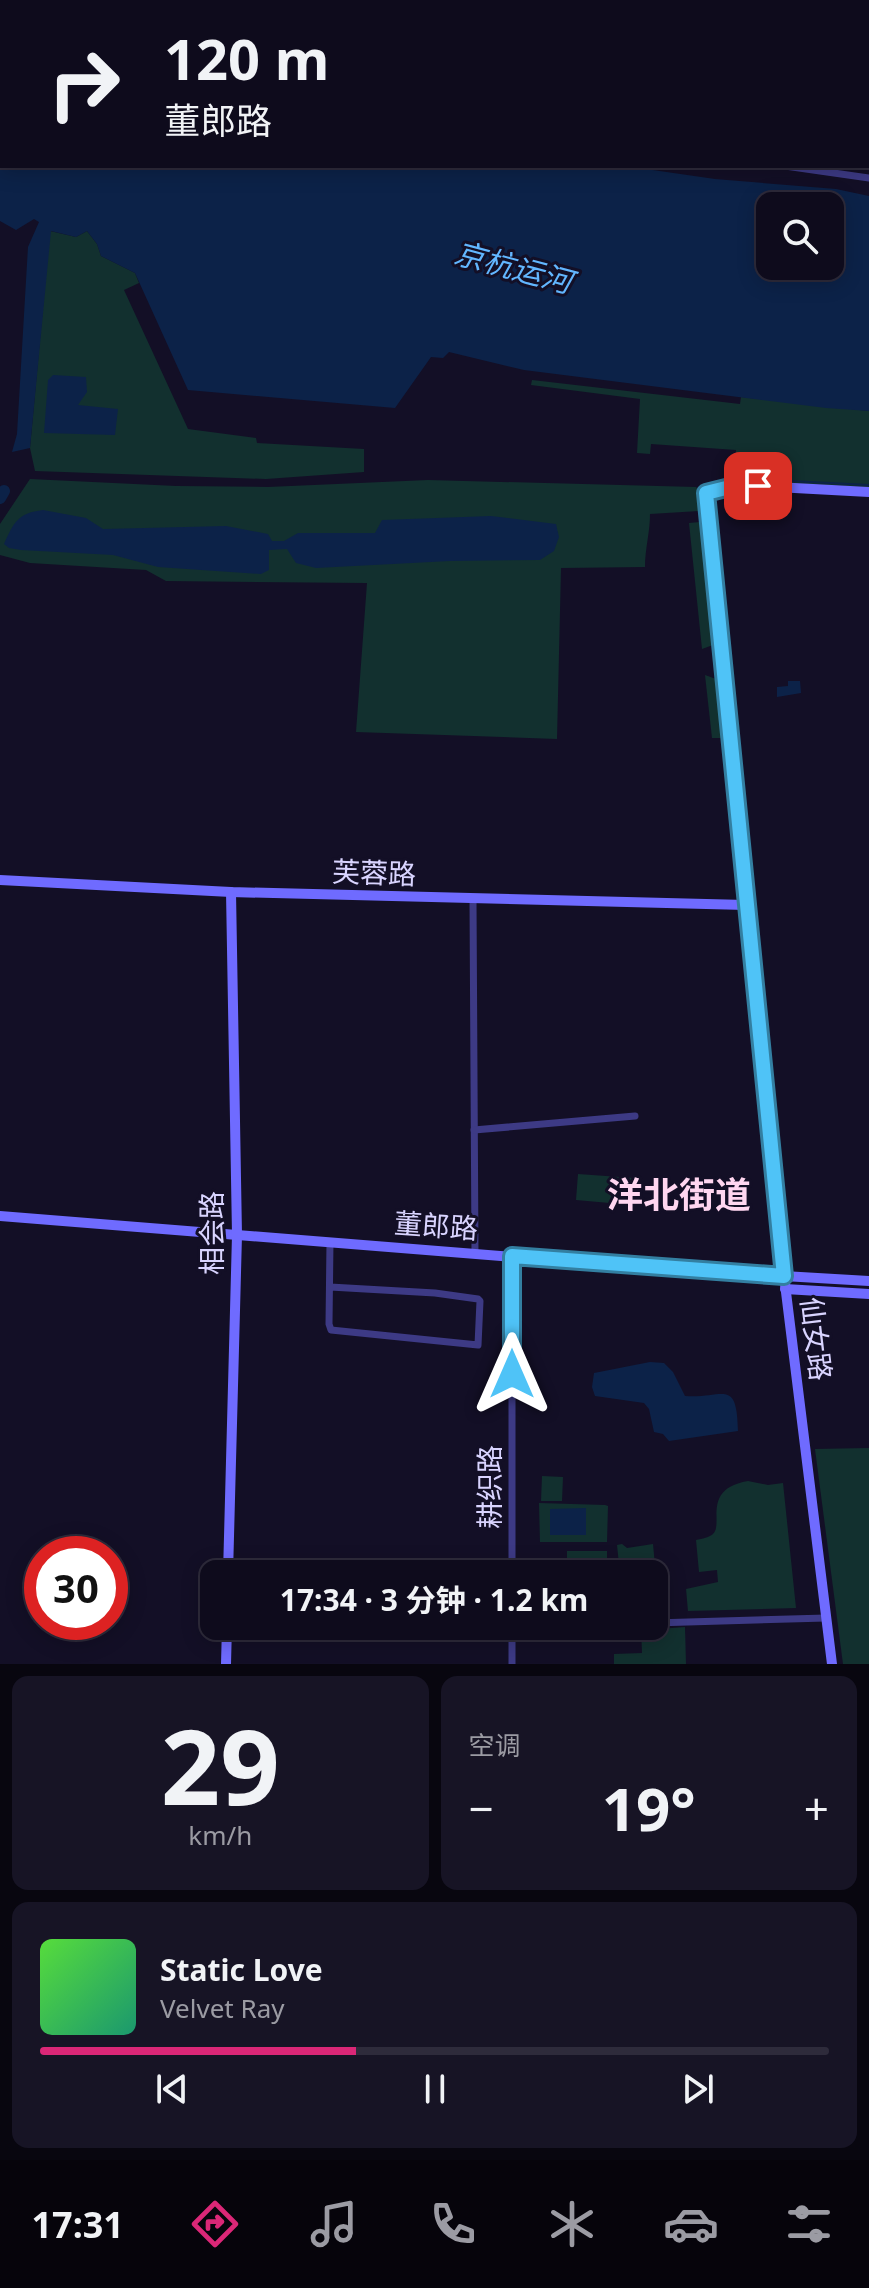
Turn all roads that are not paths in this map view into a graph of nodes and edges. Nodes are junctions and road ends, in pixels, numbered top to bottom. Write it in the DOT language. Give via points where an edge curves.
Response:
graph roads {
  1 [pos="799,168"];
  2 [pos="869,178"];
  3 [pos="869,492"];
  4 [pos="0,880"];
  5 [pos="231,892"];
  6 [pos="473,900"];
  7 [pos="746,905"];
  8 [pos="635,1116"];
  9 [pos="474,1130"];
  10 [pos="0,1216"];
  11 [pos="237,1235"];
  12 [pos="330,1242"];
  13 [pos="475,1253"];
  14 [pos="512,1256"];
  15 [pos="784,1276"];
  16 [pos="869,1281"];
  17 [pos="330,1287"];
  18 [pos="785,1289"];
  19 [pos="869,1294"];
  20 [pos="228,1560"];
  21 [pos="512,1560"];
  22 [pos="826,1618"];
  23 [pos="668,1623"];
  24 [pos="227,1640"];
  25 [pos="512,1640"];
  26 [pos="226,1664"];
  27 [pos="512,1664"];
  28 [pos="832,1664"];
  1 -- 2 [label="street"];
  3 -- 7 [label="street, 仙女路" via="738,485 706,493"];
  4 -- 5 [label="street, 芙蓉路"];
  5 -- 6 [label="street, 芙蓉路"];
  5 -- 11 [label="street, 相会路"];
  6 -- 7 [label="street, 芙蓉路"];
  6 -- 9 [label="street"];
  7 -- 15 [label="street, 仙女路"];
  8 -- 9 [label="street"];
  9 -- 13 [label="street"];
  10 -- 11 [label="street, 董郎路"];
  11 -- 12 [label="street, 董郎路"];
  11 -- 20 [label="street, 相会路"];
  12 -- 13 [label="street, 董郎路"];
  12 -- 17 [label="street"];
  13 -- 14 [label="street, 董郎路"];
  14 -- 15 [label="street, 董郎路"];
  14 -- 21 [label="street, 耕织路"];
  15 -- 16 [label="street, 董郎路"];
  15 -- 18 [label="street, 仙女路"];
  17 -- 17 [label="street" via="333,1331 478,1345 478,1299"];
  18 -- 19 [label="street"];
  18 -- 22 [label="street, 仙女路"];
  22 -- 23 [label="street"];
  22 -- 28 [label="street, 仙女路"];
  24 -- 26 [label="street"];
  25 -- 27 [label="street"];
}
